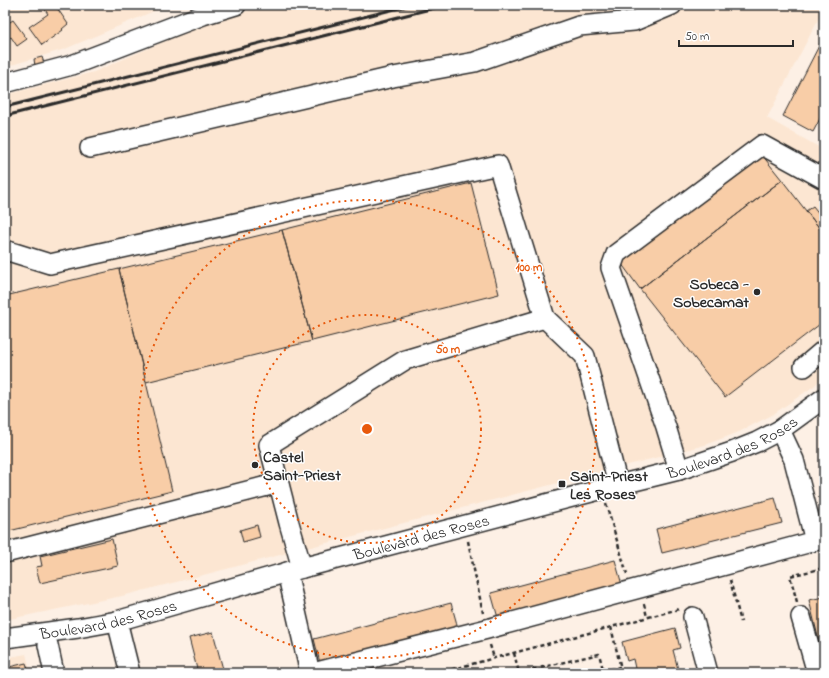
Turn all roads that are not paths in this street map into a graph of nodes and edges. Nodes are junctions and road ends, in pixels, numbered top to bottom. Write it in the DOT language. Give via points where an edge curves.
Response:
graph roads {
  1 [pos="236,5"];
  2 [pos="672,5"];
  3 [pos="5,83"];
  4 [pos="90,148"];
  5 [pos="824,179"];
  6 [pos="5,250"];
  7 [pos="545,318"];
  8 [pos="824,350"];
  9 [pos="804,367"];
  10 [pos="824,398"];
  11 [pos="780,430"];
  12 [pos="679,470"];
  13 [pos="279,483"];
  14 [pos="618,485"];
  15 [pos="5,553"];
  16 [pos="295,570"];
  17 [pos="693,617"];
  18 [pos="801,617"];
  19 [pos="117,620"];
  20 [pos="5,638"];
  21 [pos="48,646"];
  22 [pos="54,673"];
  23 [pos="130,673"];
  24 [pos="310,673"];
  25 [pos="313,673"];
  26 [pos="708,673"];
  27 [pos="817,673"];
  1 -- 3 [label="street" via="72,65"];
  2 -- 4 [label="street" via="634,21 579,26 475,62 393,77"];
  5 -- 12 [label="street" via="762,145 616,254 611,268"];
  6 -- 7 [label="street" via="50,264 498,165"];
  7 -- 13 [label="street" via="405,360 379,376 269,445"];
  7 -- 14 [label="street" via="585,356"];
  8 -- 9 [label="street"];
  10 -- 11 [label="street, Boulevard des Roses"];
  11 -- 12 [label="street, Boulevard des Roses" via="732,452"];
  11 -- 25 [label="street" via="794,460 815,541"];
  12 -- 14 [label="street, Boulevard des Roses"];
  13 -- 15 [label="street"];
  13 -- 16 [label="street"];
  14 -- 16 [label="street, Boulevard des Roses"];
  16 -- 19 [label="street, Boulevard des Roses"];
  16 -- 24 [label="street"];
  17 -- 26 [label="street"];
  18 -- 27 [label="street"];
  19 -- 20 [label="street, Boulevard des Roses"];
  19 -- 23 [label="street"];
  21 -- 22 [label="street"];
}
